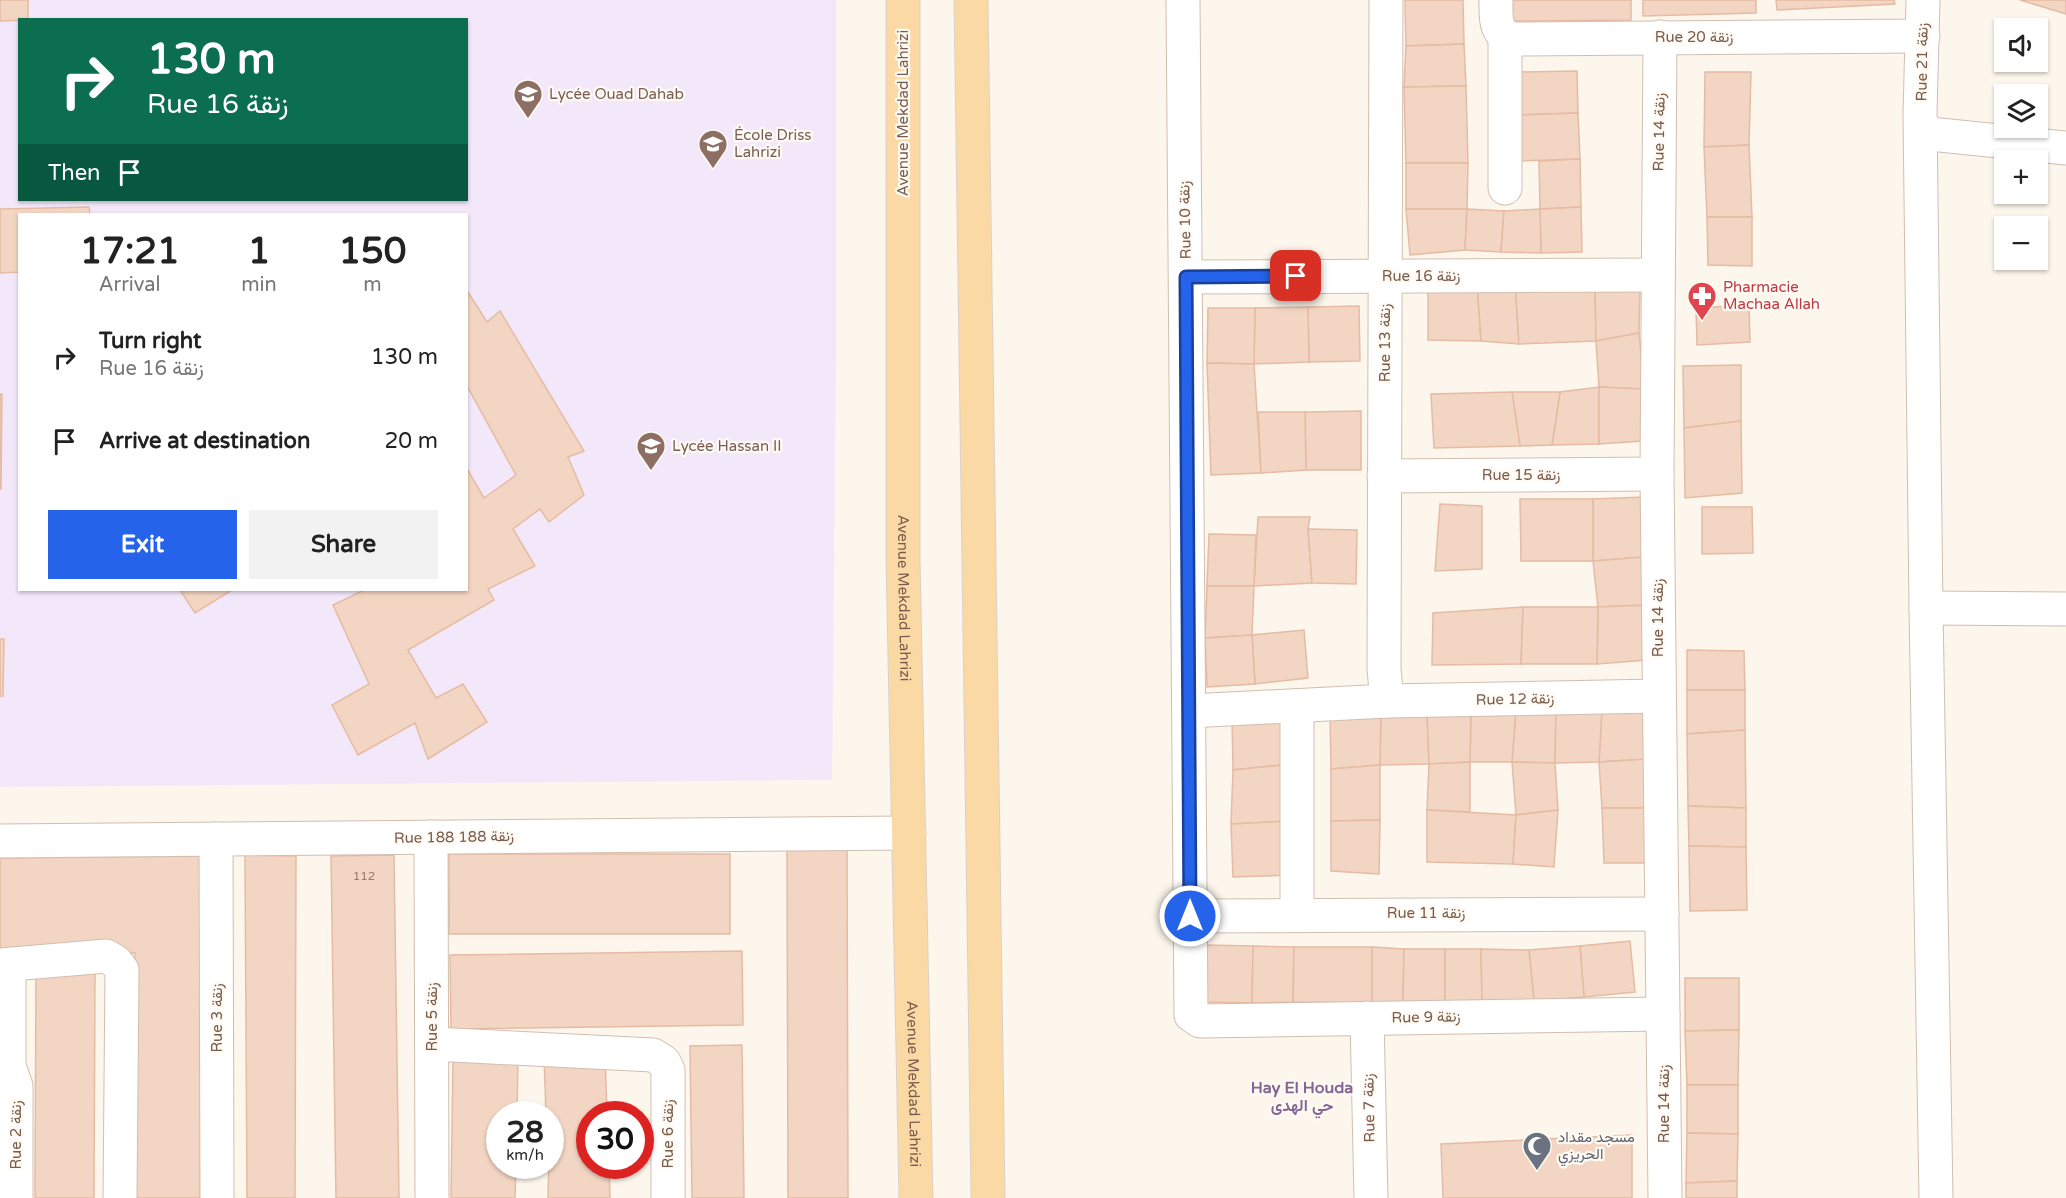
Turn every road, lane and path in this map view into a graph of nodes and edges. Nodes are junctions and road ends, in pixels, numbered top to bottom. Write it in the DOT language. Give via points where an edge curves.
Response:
graph roads {
  1 [pos="903,0"];
  2 [pos="971,0"];
  3 [pos="1183,0"];
  4 [pos="1386,0"];
  5 [pos="1496,0"];
  6 [pos="1923,0"];
  7 [pos="1923,36"];
  8 [pos="1505,37"];
  9 [pos="1660,37"];
  10 [pos="1922,125"];
  11 [pos="2066,148"];
  12 [pos="1504,188"];
  13 [pos="1657,275"];
  14 [pos="1385,276"];
  15 [pos="1186,277"];
  16 [pos="1657,474"];
  17 [pos="1384,476"];
  18 [pos="1926,608"];
  19 [pos="2066,609"];
  20 [pos="1386,693"];
  21 [pos="1659,696"];
  22 [pos="1297,706"];
  23 [pos="1189,711"];
  24 [pos="909,833"];
  25 [pos="431,837"];
  26 [pos="216,839"];
  27 [pos="0,841"];
  28 [pos="1296,913"];
  29 [pos="1662,914"];
  30 [pos="1190,916"];
  31 [pos="4,965"];
  32 [pos="1663,1014"];
  33 [pos="1191,1015"];
  34 [pos="1367,1018"];
  35 [pos="432,1044"];
  36 [pos="5,1064"];
  37 [pos="16,1198"];
  38 [pos="120,1198"];
  39 [pos="217,1198"];
  40 [pos="432,1198"];
  41 [pos="668,1198"];
  42 [pos="916,1198"];
  43 [pos="988,1198"];
  44 [pos="1371,1198"];
  45 [pos="1665,1198"];
  46 [pos="1936,1198"];
  1 -- 24 [label="main road, Avenue Mekdad Lahrizi" via="903,558"];
  2 -- 43 [label="main road"];
  3 -- 15 [label="street, Rue 10 زنقة"];
  4 -- 14 [label="street, Rue 13 زنقة"];
  5 -- 8 [label="street" via="1498,27"];
  6 -- 7 [label="street, Rue 21 زنقة"];
  7 -- 9 [label="street, Rue 20 زنقة"];
  7 -- 10 [label="street, Rue 21 زنقة"];
  8 -- 9 [label="street, Rue 20 زنقة"];
  8 -- 12 [label="street"];
  9 -- 13 [label="street, Rue 14 زنقة"];
  10 -- 11 [label="street" via="1930,134"];
  10 -- 18 [label="street, Rue 21 زنقة"];
  13 -- 14 [label="street, Rue 16 زنقة"];
  13 -- 16 [label="street, Rue 14 زنقة"];
  14 -- 15 [label="street, Rue 16 زنقة"];
  14 -- 17 [label="street, Rue 13 زنقة"];
  15 -- 23 [label="street, Rue 10 زنقة"];
  16 -- 17 [label="street, Rue 15 زنقة"];
  16 -- 21 [label="street, Rue 14 زنقة"];
  17 -- 20 [label="street, Rue 13 زنقة"];
  18 -- 19 [label="street"];
  18 -- 46 [label="street, Rue 21 زنقة"];
  20 -- 21 [label="street, Rue 12 زنقة"];
  20 -- 22 [label="street, Rue 12 زنقة"];
  21 -- 29 [label="street, Rue 14 زنقة"];
  22 -- 23 [label="street, Rue 12 زنقة"];
  22 -- 28 [label="street"];
  23 -- 30 [label="street, Rue 10 زنقة"];
  24 -- 25 [label="street, Rue 188 زنقة 188"];
  24 -- 42 [label="main road, Avenue Mekdad Lahrizi"];
  25 -- 26 [label="street, Rue 188 زنقة 188"];
  25 -- 35 [label="street, Rue 5 زنقة"];
  26 -- 27 [label="street, Rue 188 زنقة 188"];
  26 -- 39 [label="street, Rue 3 زنقة"];
  28 -- 29 [label="street, Rue 11 زنقة"];
  28 -- 30 [label="street, Rue 11 زنقة"];
  29 -- 32 [label="street, Rue 14 زنقة"];
  30 -- 33 [label="street, Rue 10 زنقة"];
  31 -- 36 [label="street, Rue 2 زنقة"];
  31 -- 38 [label="street" via="106,956 122,970"];
  32 -- 34 [label="street, Rue 9 زنقة"];
  32 -- 45 [label="street, Rue 14 زنقة"];
  33 -- 34 [label="street, Rue 9 زنقة" via="1200,1022"];
  34 -- 44 [label="street, Rue 7 زنقة"];
  35 -- 40 [label="street, Rue 5 زنقة"];
  35 -- 41 [label="street, Rue 6 زنقة" via="653,1055 664,1062 668,1070"];
  36 -- 37 [label="street, Rue 2 زنقة" via="16,1086"];
}
